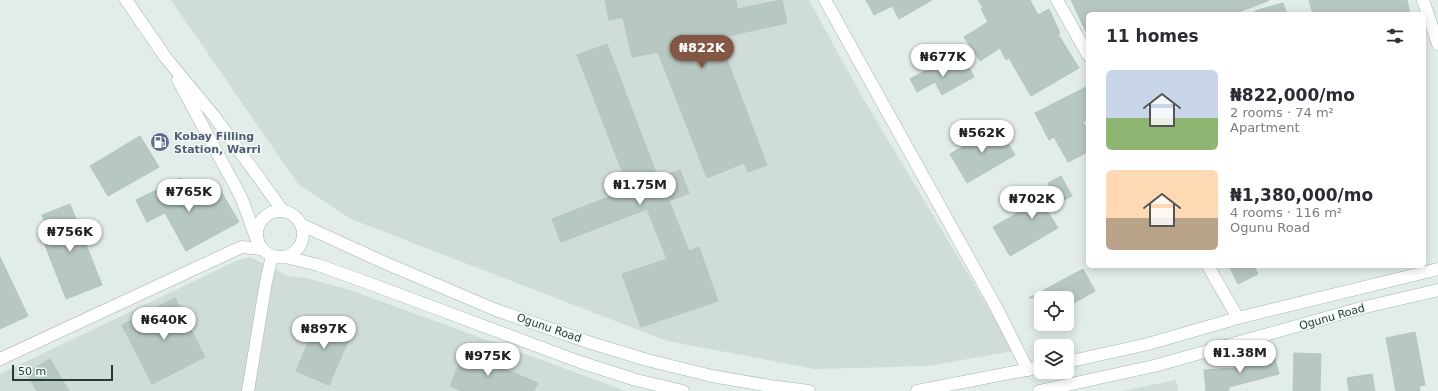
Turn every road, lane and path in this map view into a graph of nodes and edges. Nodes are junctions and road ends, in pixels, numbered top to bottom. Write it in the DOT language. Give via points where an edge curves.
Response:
graph roads {
  1 [pos="126,0"];
  2 [pos="826,0"];
  3 [pos="1057,0"];
  4 [pos="1423,0"];
  5 [pos="1438,44"];
  6 [pos="1086,51"];
  7 [pos="166,58"];
  8 [pos="283,211"];
  9 [pos="302,225"];
  10 [pos="260,246"];
  11 [pos="272,256"];
  12 [pos="285,257"];
  13 [pos="1209,268"];
  14 [pos="1438,268"];
  15 [pos="1438,290"];
  16 [pos="1238,318"];
  17 [pos="0,359"];
  18 [pos="1074,360"];
  19 [pos="1034,369"];
  20 [pos="1028,370"];
  21 [pos="248,391"];
  22 [pos="683,391"];
  23 [pos="809,391"];
  24 [pos="917,391"];
  25 [pos="1039,391"];
  1 -- 7 [label="main road"];
  2 -- 20 [label="main road" via="996,307"];
  3 -- 6 [label="main road"];
  4 -- 5 [label="main road"];
  7 -- 8 [label="main road" via="214,116"];
  7 -- 10 [label="main road" via="241,197"];
  8 -- 9 [label="main road" via="298,218"];
  8 -- 10 [label="main road" via="267,214 261,220 257,231"];
  9 -- 12 [label="main road" via="303,241 299,249"];
  9 -- 23 [label="main road, Ogunu Road" via="496,310 591,343 712,376"];
  10 -- 11 [label="main road"];
  10 -- 17 [label="main road" via="235,250"];
  11 -- 12 [label="main road"];
  11 -- 21 [label="main road"];
  12 -- 22 [label="main road, Ogunu Road" via="318,265 580,362 636,380"];
  13 -- 16 [label="main road"];
  14 -- 16 [label="main road, Ogunu Road"];
  15 -- 25 [label="main road, Ogunu Road" via="1361,308 1154,366"];
  16 -- 18 [label="main road, Ogunu Road" via="1148,344"];
  19 -- 20 [label="main road"];
  20 -- 24 [label="main road"];
}
